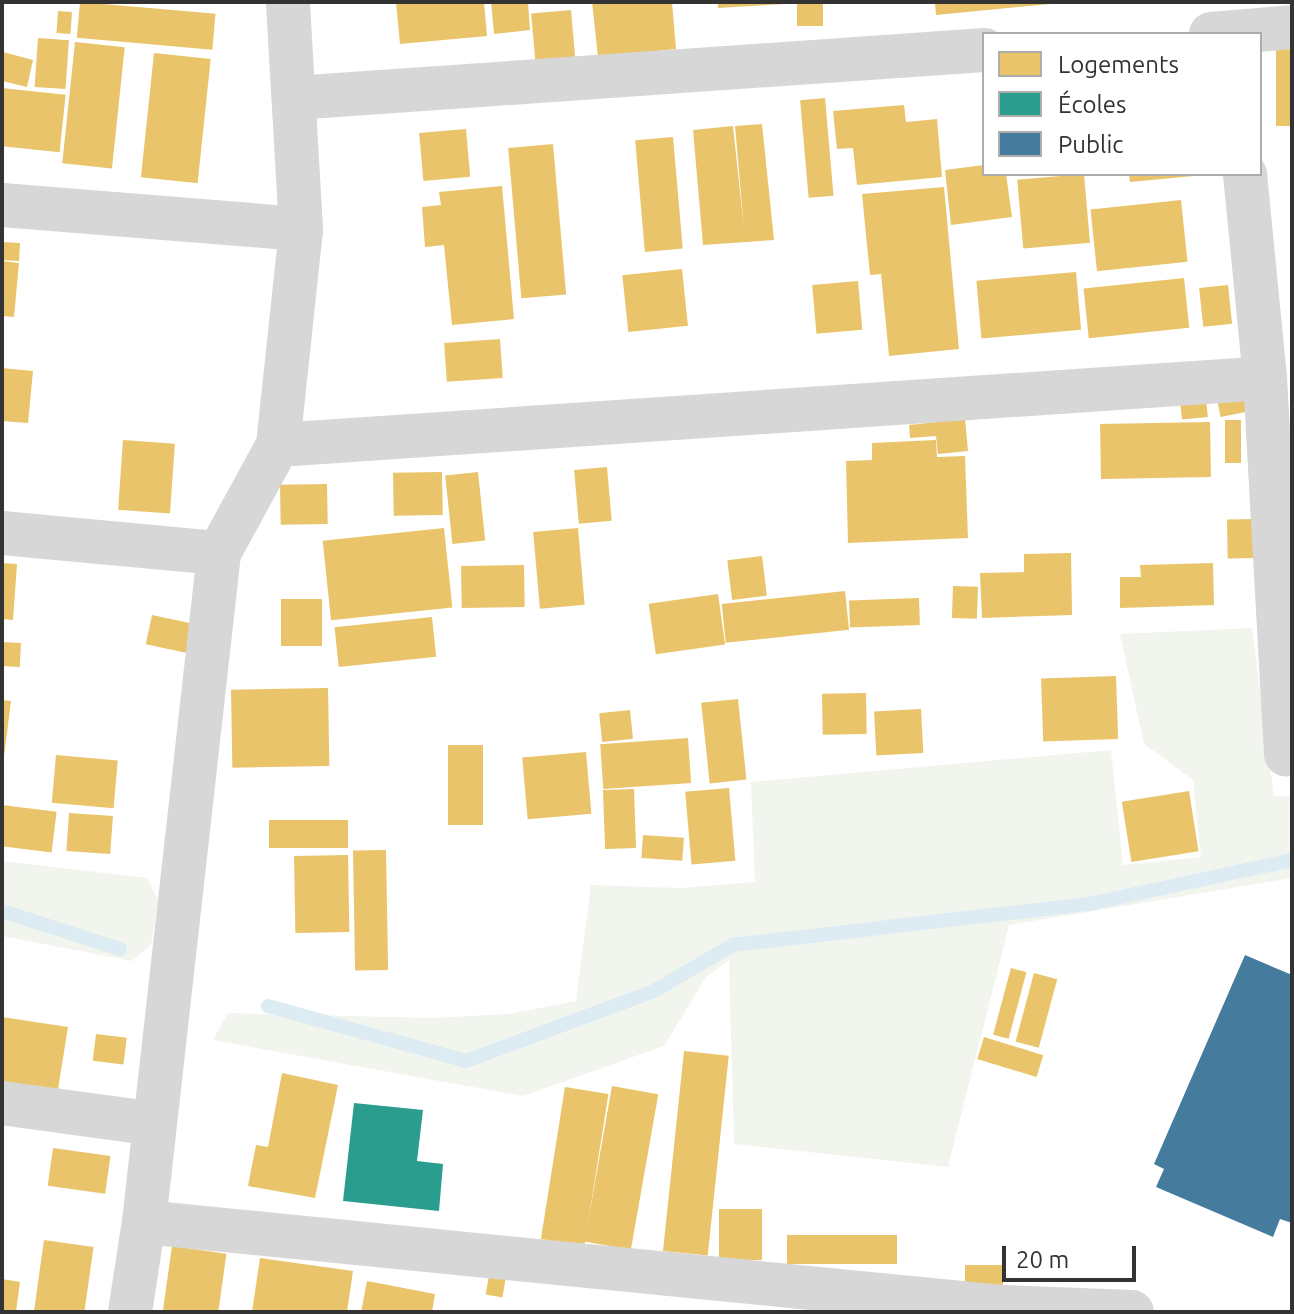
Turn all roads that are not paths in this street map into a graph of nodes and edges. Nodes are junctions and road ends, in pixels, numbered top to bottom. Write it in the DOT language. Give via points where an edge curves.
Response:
graph roads {
  1 [pos="288,2"];
  2 [pos="1225,26"];
  3 [pos="1292,27"];
  4 [pos="982,50"];
  5 [pos="294,98"];
  6 [pos="1245,176"];
  7 [pos="2,205"];
  8 [pos="301,229"];
  9 [pos="1265,378"];
  10 [pos="278,445"];
  11 [pos="2,533"];
  12 [pos="219,553"];
  13 [pos="1286,754"];
  14 [pos="2,1103"];
  15 [pos="155,1124"];
  16 [pos="144,1222"];
  17 [pos="1002,1310"];
  18 [pos="130,1312"];
  19 [pos="1132,1312"];
  1 -- 5 [label="street"];
  2 -- 3 [label="street"];
  4 -- 5 [label="street"];
  5 -- 8 [label="street"];
  6 -- 9 [label="street"];
  7 -- 8 [label="street"];
  8 -- 10 [label="street"];
  9 -- 10 [label="street"];
  9 -- 13 [label="street"];
  10 -- 12 [label="street"];
  11 -- 12 [label="street"];
  12 -- 15 [label="street"];
  14 -- 15 [label="street"];
  15 -- 16 [label="street"];
  16 -- 17 [label="street"];
  16 -- 18 [label="street"];
  17 -- 19 [label="street"];
}
